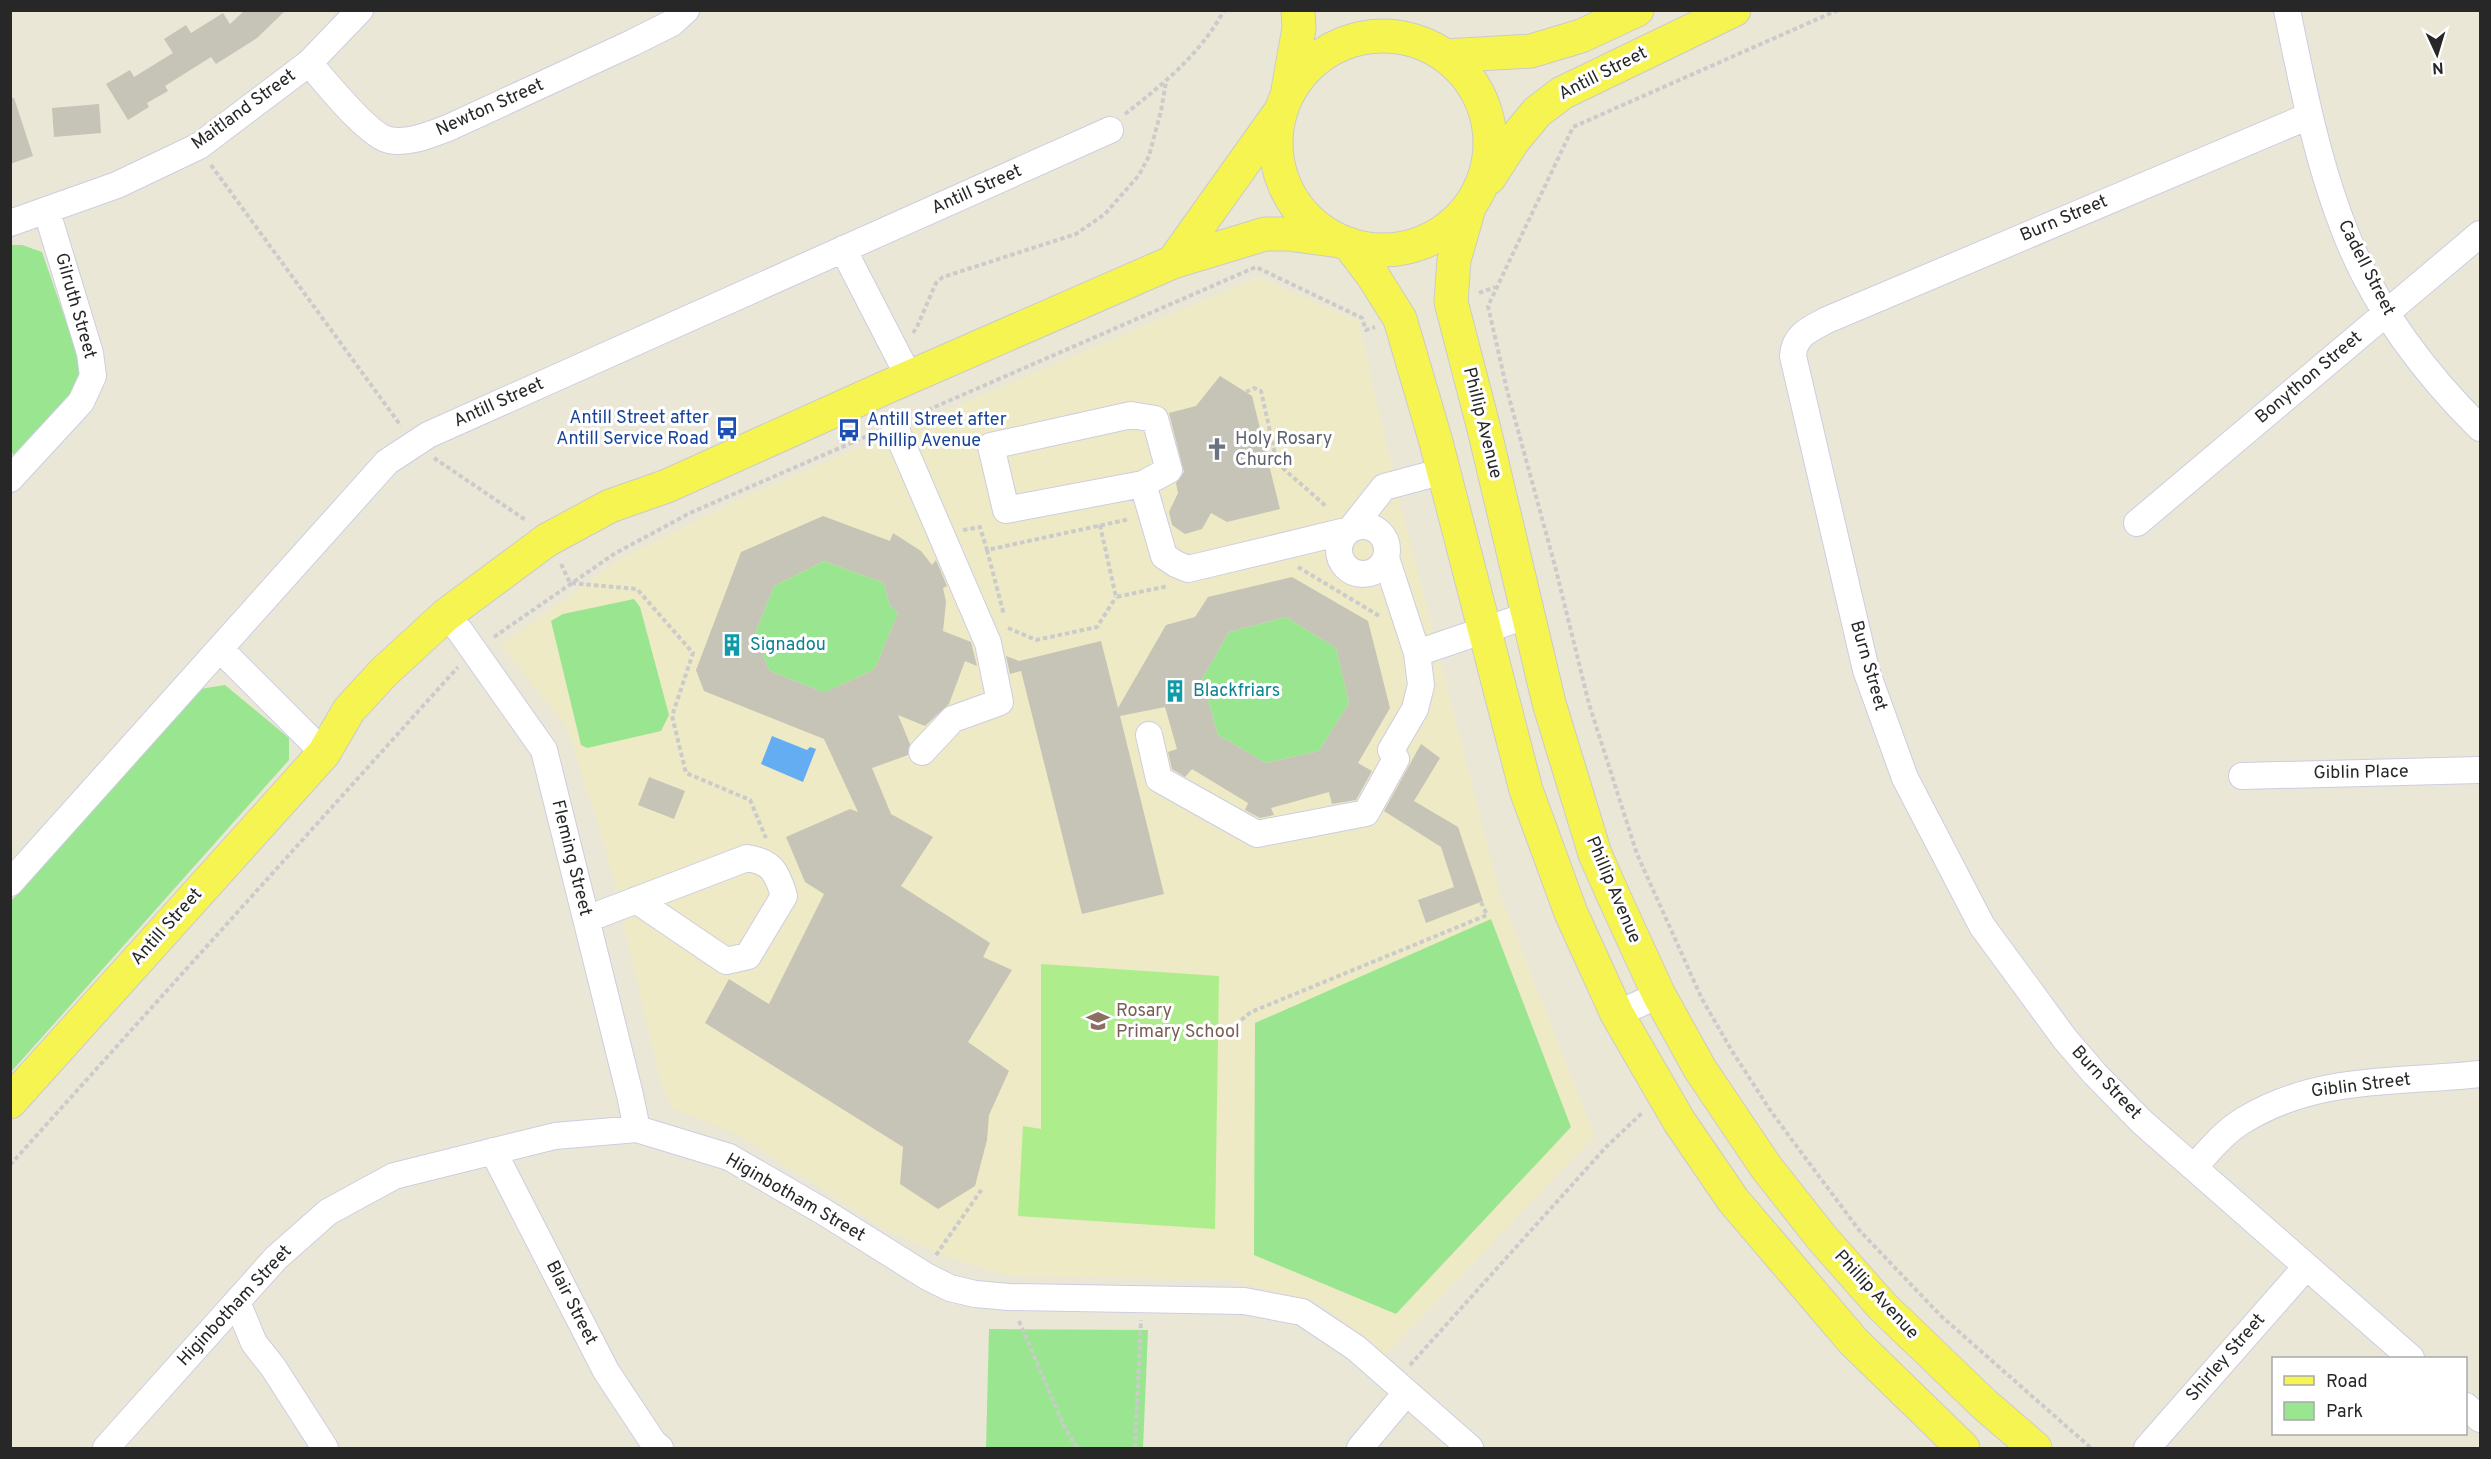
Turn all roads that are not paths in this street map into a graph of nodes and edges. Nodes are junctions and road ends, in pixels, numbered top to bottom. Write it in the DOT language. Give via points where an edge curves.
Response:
graph roads {
  1 [pos="360,10"];
  2 [pos="686,10"];
  3 [pos="1298,10"];
  4 [pos="1386,10"];
  5 [pos="1637,10"];
  6 [pos="1734,10"];
  7 [pos="2288,10"];
  8 [pos="1434,50"];
  9 [pos="309,63"];
  10 [pos="1283,105"];
  11 [pos="2309,116"];
  12 [pos="1110,130"];
  13 [pos="1472,202"];
  14 [pos="47,212"];
  15 [pos="10,223"];
  16 [pos="2481,234"];
  17 [pos="1344,242"];
  18 [pos="843,249"];
  19 [pos="1173,262"];
  20 [pos="2386,313"];
  21 [pos="909,377"];
  22 [pos="894,424"];
  23 [pos="2481,428"];
  24 [pos="1444,471"];
  25 [pos="10,479"];
  26 [pos="1143,484"];
  27 [pos="667,486"];
  28 [pos="2137,523"];
  29 [pos="1350,530"];
  30 [pos="1386,558"];
  31 [pos="1529,615"];
  32 [pos="1485,630"];
  33 [pos="460,633"];
  34 [pos="220,649"];
  35 [pos="1417,653"];
  36 [pos="1149,735"];
  37 [pos="922,752"];
  38 [pos="324,753"];
  39 [pos="2481,770"];
  40 [pos="2242,776"];
  41 [pos="10,883"];
  42 [pos="636,900"];
  43 [pos="586,919"];
  44 [pos="1659,995"];
  45 [pos="1617,1014"];
  46 [pos="2481,1074"];
  47 [pos="10,1102"];
  48 [pos="636,1129"];
  49 [pos="492,1151"];
  50 [pos="2194,1167"];
  51 [pos="2306,1267"];
  52 [pos="237,1302"];
  53 [pos="2409,1357"];
  54 [pos="1404,1383"];
  55 [pos="2467,1407"];
  56 [pos="2481,1419"];
  57 [pos="106,1449"];
  58 [pos="325,1449"];
  59 [pos="660,1449"];
  60 [pos="1360,1449"];
  61 [pos="1470,1449"];
  62 [pos="1963,1449"];
  63 [pos="2035,1449"];
  64 [pos="2147,1449"];
  1 -- 9 [label="street, Maitland Street"];
  2 -- 9 [label="street, Newton Street" via="672,23 632,44 417,139 388,140 364,124"];
  3 -- 10 [label="main road" via="1299,28"];
  4 -- 8 [label="main road"];
  5 -- 8 [label="main road" via="1581,36 1531,51"];
  6 -- 13 [label="main road, Antill Street" via="1562,93 1537,112 1513,141"];
  7 -- 11 [label="street, Cadell Street"];
  8 -- 10 [label="main road" via="1401,38 1357,39 1318,58 1302,73"];
  8 -- 13 [label="main road" via="1460,67 1474,85 1490,125 1488,169"];
  9 -- 14 [label="street, Maitland Street" via="199,146 117,185"];
  10 -- 17 [label="main road" via="1276,134 1277,156 1286,187 1304,215 1320,230"];
  10 -- 19 [label="main road"];
  11 -- 20 [label="street, Cadell Street" via="2348,242"];
  11 -- 50 [label="street, Burn Street" via="1827,320 1793,344 1800,390 1866,670 1905,778 1982,926 2036,1002 2095,1074"];
  12 -- 18 [label="street, Antill Street"];
  13 -- 17 [label="main road" via="1455,223 1420,244 1380,250"];
  13 -- 31 [label="main road, Phillip Avenue" via="1454,260 1450,302"];
  14 -- 15 [label="street, Maitland Street"];
  14 -- 25 [label="street, Gilruth Street" via="90,353 93,376 81,402"];
  16 -- 20 [label="street, Bonython Street"];
  17 -- 19 [label="main road, Antill Street" via="1265,234"];
  17 -- 24 [label="main road" via="1373,276 1400,319"];
  18 -- 21 [label="street"];
  18 -- 34 [label="street, Antill Street" via="414,444 387,462"];
  19 -- 21 [label="main road, Antill Street"];
  20 -- 23 [label="street, Cadell Street" via="2444,393"];
  20 -- 28 [label="street, Bonython Street"];
  21 -- 27 [label="main road, Antill Street"];
  22 -- 37 [label="street" via="988,643 1000,702 953,719"];
  24 -- 29 [label="street" via="1384,487"];
  24 -- 32 [label="main road"];
  26 -- 26 [label="street" via="1169,470 1155,419 1131,416 991,446 1006,510"];
  26 -- 29 [label="street" via="1164,556 1188,569"];
  27 -- 33 [label="main road, Antill Street" via="564,571"];
  27 -- 33 [label="main road, Antill Street" via="610,506 547,540"];
  29 -- 30 [label="street" via="1362,526 1377,530 1387,542"];
  29 -- 30 [label="street" via="1340,546 1347,568 1369,574 1383,565"];
  30 -- 35 [label="street"];
  31 -- 32 [label="street"];
  31 -- 44 [label="main road, Phillip Avenue" via="1549,703 1595,854"];
  32 -- 35 [label="street"];
  32 -- 45 [label="main road" via="1526,790 1571,913"];
  33 -- 38 [label="main road, Antill Street" via="376,680 349,710"];
  33 -- 43 [label="street, Fleming Street" via="544,750"];
  34 -- 38 [label="street"];
  34 -- 41 [label="street, Antill Street"];
  35 -- 36 [label="street" via="1421,685 1415,709 1391,750 1395,759 1366,813 1257,834 1159,779"];
  38 -- 47 [label="main road, Antill Street"];
  39 -- 40 [label="street, Giblin Place"];
  42 -- 42 [label="street" via="747,858 764,861 779,878 784,896 748,956 726,962"];
  42 -- 43 [label="street"];
  43 -- 48 [label="street, Fleming Street"];
  44 -- 45 [label="street"];
  44 -- 63 [label="main road, Phillip Avenue" via="1700,1069 1766,1167 1822,1238 1882,1306"];
  45 -- 62 [label="main road" via="1663,1093 1734,1200 1853,1341"];
  46 -- 50 [label="street, Giblin Street" via="2334,1086 2304,1093 2242,1120"];
  48 -- 49 [label="street, Higinbotham Street" via="555,1136"];
  48 -- 54 [label="street, Higinbotham Street" via="729,1157 942,1284 975,1294 1009,1297 1244,1301 1302,1312"];
  49 -- 52 [label="street, Higinbotham Street" via="394,1176 328,1212 276,1258"];
  49 -- 59 [label="street, Blair Street" via="606,1371"];
  50 -- 51 [label="street, Burn Street"];
  51 -- 53 [label="street, Burn Street"];
  51 -- 64 [label="street, Shirley Street"];
  52 -- 57 [label="street, Higinbotham Street"];
  52 -- 58 [label="street" via="254,1342"];
  54 -- 60 [label="street"];
  54 -- 61 [label="street, Higinbotham Street"];
  55 -- 56 [label="street"];
}
